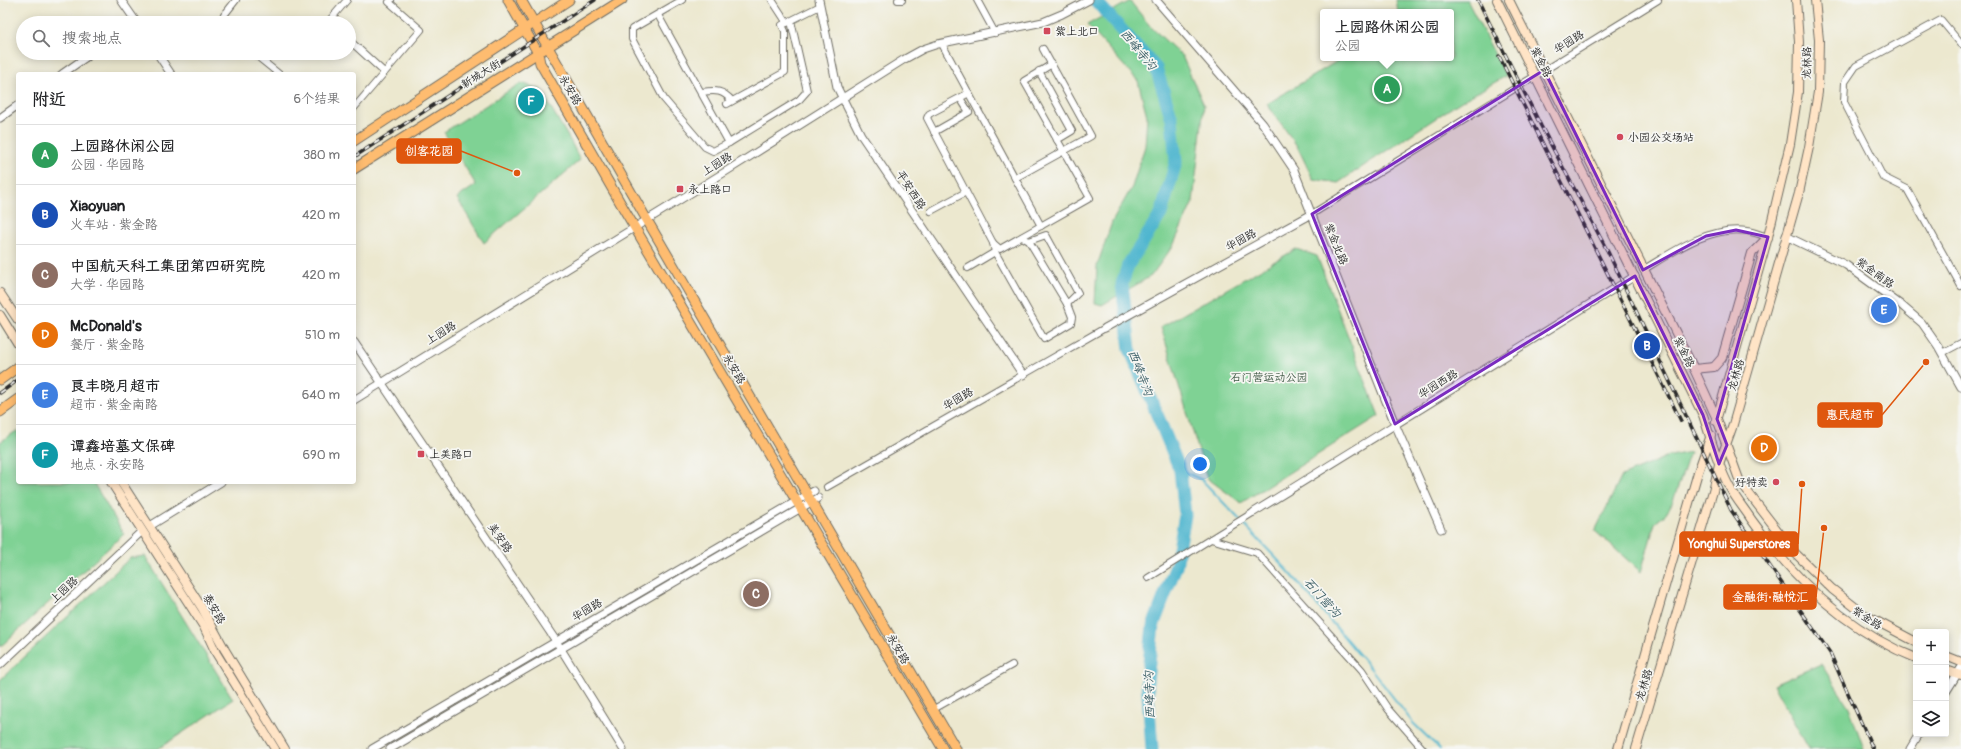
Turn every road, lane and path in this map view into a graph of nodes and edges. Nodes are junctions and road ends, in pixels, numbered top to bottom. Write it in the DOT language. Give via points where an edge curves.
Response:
graph roads {
  1 [pos="121,0"];
  2 [pos="236,0"];
  3 [pos="347,0"];
  4 [pos="391,0"];
  5 [pos="508,0"];
  6 [pos="521,0"];
  7 [pos="569,0"];
  8 [pos="622,0"];
  9 [pos="682,0"];
  10 [pos="772,0"];
  11 [pos="898,0"];
  12 [pos="902,0"];
  13 [pos="977,0"];
  14 [pos="1089,0"];
  15 [pos="1156,0"];
  16 [pos="1497,0"];
  17 [pos="1510,0"];
  18 [pos="1658,0"];
  19 [pos="1796,0"];
  20 [pos="1815,0"];
  21 [pos="820,3"];
  22 [pos="658,15"];
  23 [pos="131,16"];
  24 [pos="223,16"];
  25 [pos="333,16"];
  26 [pos="533,22"];
  27 [pos="789,22"];
  28 [pos="524,29"];
  29 [pos="994,33"];
  30 [pos="942,44"];
  31 [pos="1961,44"];
  32 [pos="356,46"];
  33 [pos="547,47"];
  34 [pos="1043,49"];
  35 [pos="538,53"];
  36 [pos="82,60"];
  37 [pos="162,60"];
  38 [pos="262,60"];
  39 [pos="1052,64"];
  40 [pos="1544,70"];
  41 [pos="1039,71"];
  42 [pos="65,72"];
  43 [pos="170,72"];
  44 [pos="277,72"];
  45 [pos="384,72"];
  46 [pos="1535,75"];
  47 [pos="702,92"];
  48 [pos="969,93"];
  49 [pos="842,98"];
  50 [pos="960,98"];
  51 [pos="16,106"];
  52 [pos="356,106"];
  53 [pos="0,118"];
  54 [pos="934,132"];
  55 [pos="356,140"];
  56 [pos="1057,140"];
  57 [pos="729,143"];
  58 [pos="1064,152"];
  59 [pos="356,168"];
  60 [pos="1015,178"];
  61 [pos="966,192"];
  62 [pos="931,211"];
  63 [pos="1312,214"];
  64 [pos="646,220"];
  65 [pos="635,226"];
  66 [pos="1042,226"];
  67 [pos="1786,236"];
  68 [pos="1022,237"];
  69 [pos="1768,237"];
  70 [pos="1029,241"];
  71 [pos="993,243"];
  72 [pos="995,252"];
  73 [pos="968,268"];
  74 [pos="1643,270"];
  75 [pos="1635,276"];
  76 [pos="1961,286"];
  77 [pos="0,293"];
  78 [pos="1067,304"];
  79 [pos="0,315"];
  80 [pos="16,317"];
  81 [pos="1105,328"];
  82 [pos="16,341"];
  83 [pos="1961,343"];
  84 [pos="356,345"];
  85 [pos="1942,353"];
  86 [pos="16,368"];
  87 [pos="1694,369"];
  88 [pos="1023,375"];
  89 [pos="0,380"];
  90 [pos="382,383"];
  91 [pos="1961,387"];
  92 [pos="356,399"];
  93 [pos="16,400"];
  94 [pos="0,412"];
  95 [pos="1717,419"];
  96 [pos="1395,424"];
  97 [pos="1710,437"];
  98 [pos="1727,445"];
  99 [pos="1719,464"];
  100 [pos="112,484"];
  101 [pos="122,484"];
  102 [pos="218,484"];
  103 [pos="827,487"];
  104 [pos="813,497"];
  105 [pos="799,504"];
  106 [pos="1254,512"];
  107 [pos="150,526"];
  108 [pos="1441,529"];
  109 [pos="142,531"];
  110 [pos="1211,539"];
  111 [pos="1148,578"];
  112 [pos="1913,640"];
  113 [pos="556,641"];
  114 [pos="560,648"];
  115 [pos="1913,656"];
  116 [pos="1949,657"];
  117 [pos="1961,662"];
  118 [pos="0,665"];
  119 [pos="1012,665"];
  120 [pos="1949,671"];
  121 [pos="1960,673"];
  122 [pos="1949,688"];
  123 [pos="932,710"];
  124 [pos="1917,737"];
  125 [pos="275,749"];
  126 [pos="285,749"];
  127 [pos="372,749"];
  128 [pos="390,749"];
  129 [pos="623,749"];
  130 [pos="942,749"];
  131 [pos="956,749"];
  132 [pos="1423,749"];
  133 [pos="1618,749"];
  134 [pos="1636,749"];
  135 [pos="1910,749"];
  1 -- 23 [label="street"];
  2 -- 24 [label="street"];
  3 -- 25 [label="street"];
  4 -- 45 [label="street" via="389,2 421,30"];
  5 -- 28 [label="main road, 永安路"];
  6 -- 26 [label="main road, 永安路"];
  7 -- 26 [label="main road, 新城大街"];
  8 -- 33 [label="main road, 新城大街"];
  9 -- 22 [label="street"];
  10 -- 27 [label="street"];
  11 -- 12 [label="street"];
  13 -- 29 [label="street"];
  14 -- 29 [label="street, 上园路" via="1042,22"];
  15 -- 63 [label="street, 紫金北路" via="1263,124 1294,170"];
  16 -- 46 [label="main road, 紫金路"];
  17 -- 40 [label="main road, 紫金路"];
  18 -- 40 [label="street, 华园路"];
  19 -- 69 [label="main road, 龙林路" via="1799,42 1798,92 1790,144"];
  20 -- 67 [label="main road, 龙林路" via="1819,40 1818,92 1810,147"];
  21 -- 27 [label="street"];
  21 -- 49 [label="street, 平安西路" via="831,66"];
  22 -- 47 [label="street"];
  22 -- 57 [label="street" via="632,29 632,39 664,99 705,147 713,151"];
  26 -- 28 [label="main road, 新城大街"];
  26 -- 33 [label="main road, 永安路"];
  27 -- 47 [label="street" via="782,25 785,72 729,103 726,94 720,90"];
  27 -- 57 [label="street" via="806,91 799,100"];
  28 -- 35 [label="main road, 永安路"];
  28 -- 55 [label="main road, 新城大街"];
  29 -- 30 [label="street, 上园路"];
  30 -- 48 [label="street"];
  30 -- 49 [label="street, 上园路" via="923,49 902,60"];
  31 -- 76 [label="street" via="1941,20 1856,66 1845,82 1844,102 1883,177 1907,189"];
  32 -- 45 [label="street"];
  33 -- 35 [label="main road, 新城大街"];
  33 -- 64 [label="main road, 永安路"];
  34 -- 39 [label="street"];
  35 -- 59 [label="main road, 新城大街"];
  35 -- 65 [label="main road, 永安路" via="540,63"];
  36 -- 42 [label="street"];
  37 -- 43 [label="street"];
  38 -- 44 [label="street"];
  39 -- 41 [label="street"];
  39 -- 58 [label="street" via="1091,136"];
  40 -- 46 [label="street, 华园路"];
  40 -- 74 [label="main road, 紫金路"];
  41 -- 56 [label="street" via="1024,81"];
  41 -- 56 [label="street" via="1072,131"];
  45 -- 52 [label="street"];
  46 -- 63 [label="street, 华园路"];
  46 -- 75 [label="main road, 紫金路"];
  47 -- 57 [label="street"];
  48 -- 50 [label="street"];
  48 -- 60 [label="street"];
  49 -- 64 [label="street, 上园路"];
  49 -- 88 [label="street, 平安西路" via="861,135"];
  50 -- 54 [label="street" via="929,114 927,118"];
  50 -- 54 [label="street" via="969,112"];
  51 -- 53 [label="street"];
  54 -- 61 [label="street"];
  56 -- 58 [label="street"];
  58 -- 60 [label="street"];
  58 -- 66 [label="street" via="1090,198"];
  60 -- 66 [label="street"];
  61 -- 62 [label="street"];
  61 -- 71 [label="street"];
  63 -- 81 [label="street, 华园路"];
  63 -- 96 [label="street, 紫金北路"];
  64 -- 65 [label="street, 上园路"];
  64 -- 104 [label="main road, 永安路"];
  65 -- 90 [label="street, 上园路"];
  65 -- 105 [label="main road, 永安路"];
  66 -- 68 [label="street"];
  67 -- 85 [label="street, 紫金南路" via="1846,265 1879,289 1922,323"];
  67 -- 98 [label="main road, 龙林路"];
  68 -- 70 [label="street"];
  68 -- 71 [label="street" via="1000,249"];
  69 -- 74 [label="street" via="1736,230 1706,236 1685,245"];
  69 -- 87 [label="main road" via="1752,253 1722,358 1714,367"];
  69 -- 95 [label="main road, 龙林路"];
  70 -- 78 [label="street"];
  70 -- 78 [label="street" via="1046,235 1078,293"];
  71 -- 72 [label="street"];
  72 -- 73 [label="street"];
  72 -- 78 [label="street" via="1044,339 1071,323 1072,317"];
  74 -- 87 [label="main road, 紫金路"];
  75 -- 96 [label="street, 华园西路"];
  75 -- 97 [label="main road, 紫金路" via="1703,415"];
  77 -- 80 [label="main road"];
  79 -- 82 [label="main road"];
  81 -- 88 [label="street, 华园路"];
  83 -- 85 [label="street"];
  84 -- 90 [label="street, 美安路"];
  85 -- 91 [label="street, 紫金南路"];
  86 -- 89 [label="main road"];
  87 -- 95 [label="main road, 紫金路"];
  88 -- 103 [label="street, 华园路"];
  90 -- 92 [label="street, 上园路"];
  90 -- 113 [label="street, 美安路"];
  93 -- 94 [label="main road"];
  95 -- 97 [label="main road, 龙林路"];
  95 -- 98 [label="main road, 紫金路"];
  96 -- 106 [label="street, 华园西路"];
  96 -- 108 [label="street, 紫金北路"];
  97 -- 99 [label="main road, 紫金路"];
  97 -- 133 [label="main road, 龙林路"];
  98 -- 99 [label="main road, 龙林路"];
  98 -- 112 [label="main road, 紫金路" via="1740,482 1770,523 1809,568 1865,615"];
  99 -- 115 [label="main road, 紫金路" via="1732,491 1778,554 1801,580 1861,629"];
  99 -- 134 [label="main road, 龙林路"];
  100 -- 109 [label="main road, 泰安路"];
  101 -- 107 [label="main road, 泰安路"];
  102 -- 107 [label="street"];
  104 -- 105 [label="street, 华园路"];
  104 -- 123 [label="main road, 永安路"];
  105 -- 113 [label="street, 华园路"];
  105 -- 114 [label="street, 华园路"];
  105 -- 130 [label="main road, 永安路"];
  106 -- 110 [label="street"];
  107 -- 126 [label="main road, 泰安路" via="202,608"];
  109 -- 118 [label="street, 上园路"];
  109 -- 125 [label="main road, 泰安路" via="204,628 216,653"];
  110 -- 111 [label="street"];
  110 -- 132 [label="street" via="1257,553 1362,670 1388,709"];
  113 -- 114 [label="street, 美安路"];
  113 -- 127 [label="street, 华园路"];
  114 -- 128 [label="street, 华园路"];
  114 -- 129 [label="street, 美安路"];
  116 -- 117 [label="main road"];
  119 -- 123 [label="street"];
  120 -- 121 [label="main road"];
  121 -- 122 [label="street"];
  123 -- 131 [label="main road, 永安路"];
  124 -- 135 [label="street"];
}
